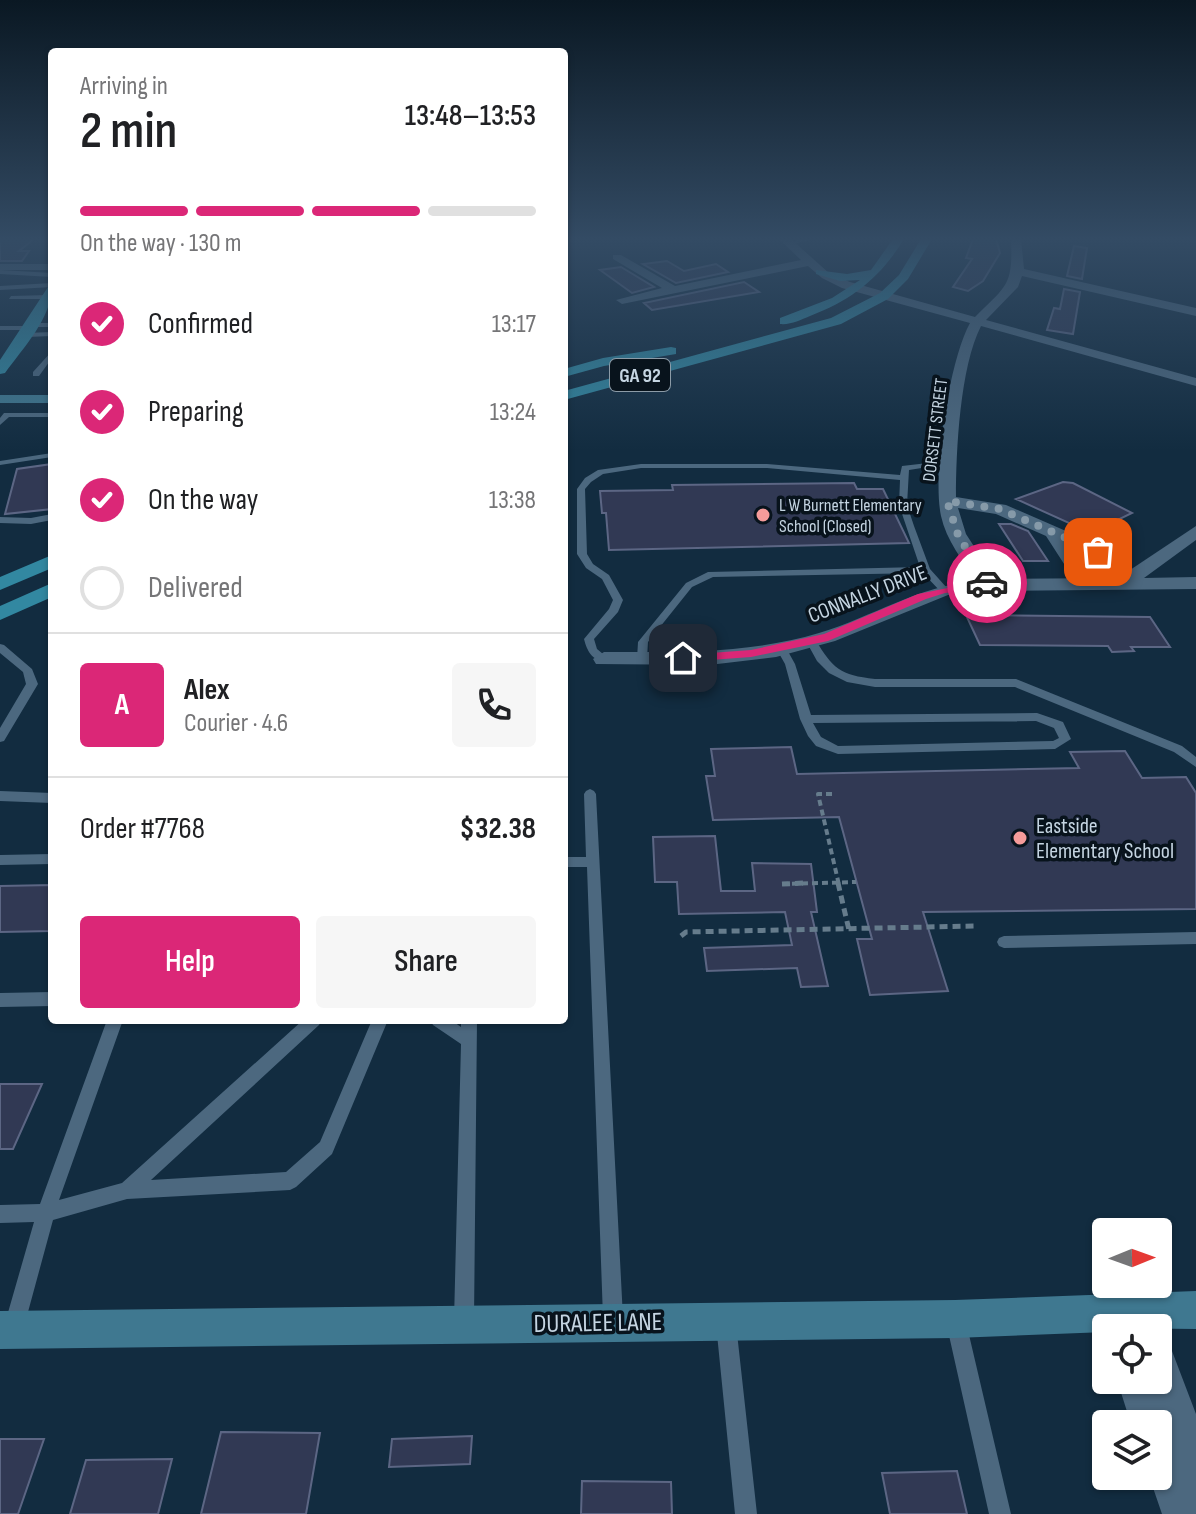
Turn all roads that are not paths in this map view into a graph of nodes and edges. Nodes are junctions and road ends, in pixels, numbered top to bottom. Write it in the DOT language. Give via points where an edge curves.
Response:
graph roads {
  1 [pos="41,310"];
  2 [pos="816,310"];
  3 [pos="855,310"];
  4 [pos="933,310"];
  5 [pos="990,310"];
  6 [pos="977,322"];
  7 [pos="48,326"];
  8 [pos="0,328"];
  9 [pos="29,329"];
  10 [pos="48,333"];
  11 [pos="671,351"];
  12 [pos="48,360"];
  13 [pos="0,370"];
  14 [pos="568,372"];
  15 [pos="40,375"];
  16 [pos="568,378"];
  17 [pos="1196,382"];
  18 [pos="568,395"];
  19 [pos="0,399"];
  20 [pos="48,399"];
  21 [pos="48,415"];
  22 [pos="0,423"];
  23 [pos="48,456"];
  24 [pos="0,463"];
  25 [pos="948,467"];
  26 [pos="903,478"];
  27 [pos="947,501"];
  28 [pos="48,518"];
  29 [pos="0,520"];
  30 [pos="1196,531"];
  31 [pos="1053,532"];
  32 [pos="1098,552"];
  33 [pos="48,563"];
  34 [pos="1073,563"];
  35 [pos="926,570"];
  36 [pos="1124,583"];
  37 [pos="1196,583"];
  38 [pos="0,584"];
  39 [pos="989,585"];
  40 [pos="944,590"];
  41 [pos="48,591"];
  42 [pos="0,614"];
  43 [pos="811,641"];
  44 [pos="0,647"];
  45 [pos="781,648"];
  46 [pos="604,659"];
  47 [pos="642,659"];
  48 [pos="806,719"];
  49 [pos="0,738"];
  50 [pos="1196,763"];
  51 [pos="590,794"];
  52 [pos="0,796"];
  53 [pos="48,798"];
  54 [pos="48,859"];
  55 [pos="0,860"];
  56 [pos="568,862"];
  57 [pos="593,862"];
  58 [pos="1196,938"];
  59 [pos="1004,942"];
  60 [pos="48,999"];
  61 [pos="0,1000"];
  62 [pos="114,1024"];
  63 [pos="310,1024"];
  64 [pos="378,1024"];
  65 [pos="444,1024"];
  66 [pos="469,1024"];
  67 [pos="469,1041"];
  68 [pos="127,1190"];
  69 [pos="46,1213"];
  70 [pos="0,1214"];
  71 [pos="1196,1310"];
  72 [pos="1172,1314"];
  73 [pos="955,1319"];
  74 [pos="726,1321"];
  75 [pos="1092,1321"];
  76 [pos="613,1322"];
  77 [pos="464,1323"];
  78 [pos="6,1330"];
  79 [pos="1168,1394"];
  80 [pos="1196,1470"];
  81 [pos="1172,1480"];
  82 [pos="746,1514"];
  83 [pos="1000,1514"];
  84 [pos="1184,1514"];
  1 -- 9 [label="main road"];
  2 -- 11 [label="main road, GA 92"];
  3 -- 18 [label="main road, GA 92" via="821,326"];
  4 -- 6 [label="street"];
  5 -- 6 [label="street, DORSETT STREET"];
  6 -- 17 [label="street"];
  6 -- 25 [label="street, DORSETT STREET" via="964,357"];
  7 -- 9 [label="lane"];
  8 -- 9 [label="lane"];
  9 -- 10 [label="lane"];
  9 -- 13 [label="main road"];
  11 -- 14 [label="main road"];
  11 -- 16 [label="main road, GA 92"];
  12 -- 15 [label="lane"];
  19 -- 20 [label="street"];
  21 -- 22 [label="lane" via="7,415"];
  23 -- 24 [label="lane"];
  25 -- 26 [label="lane" via="914,465 905,468"];
  25 -- 27 [label="street, DORSETT STREET"];
  26 -- 35 [label="lane" via="903,505"];
  26 -- 46 [label="lane" via="767,466 641,466 601,472 581,489 582,554 606,577 618,600 589,639 592,651"];
  27 -- 31 [label="street" via="1000,509"];
  27 -- 39 [label="street, DORSETT STREET" via="958,535"];
  28 -- 29 [label="lane"];
  30 -- 36 [label="street"];
  31 -- 32 [label="street"];
  31 -- 34 [label="street"];
  33 -- 38 [label="main road"];
  35 -- 40 [label="lane"];
  35 -- 47 [label="lane" via="711,574 689,585 643,642"];
  36 -- 37 [label="street, CONNALLY DRIVE"];
  36 -- 39 [label="street, CONNALLY DRIVE"];
  39 -- 40 [label="street, CONNALLY DRIVE"];
  40 -- 43 [label="street, CONNALLY DRIVE"];
  41 -- 42 [label="main road"];
  43 -- 45 [label="street, CONNALLY DRIVE"];
  43 -- 50 [label="lane" via="833,671 851,680 1016,683 1178,749"];
  44 -- 49 [label="lane" via="28,671 32,684"];
  45 -- 47 [label="street, CONNALLY DRIVE" via="709,658"];
  45 -- 48 [label="lane"];
  46 -- 47 [label="street, CONNALLY DRIVE"];
  48 -- 48 [label="lane" via="1037,717 1059,725 1065,739 1055,745 838,750 811,736"];
  51 -- 57 [label="lane"];
  52 -- 53 [label="lane"];
  54 -- 55 [label="lane"];
  56 -- 57 [label="lane"];
  57 -- 76 [label="lane"];
  58 -- 59 [label="lane"];
  60 -- 61 [label="lane"];
  62 -- 69 [label="lane"];
  63 -- 68 [label="lane"];
  64 -- 68 [label="lane" via="326,1148 290,1181"];
  65 -- 67 [label="lane"];
  66 -- 67 [label="lane"];
  67 -- 77 [label="lane"];
  68 -- 69 [label="lane"];
  69 -- 70 [label="lane"];
  69 -- 78 [label="lane"];
  71 -- 72 [label="street, DURALEE LANE"];
  73 -- 74 [label="street, DURALEE LANE"];
  73 -- 75 [label="street, DURALEE LANE"];
  73 -- 83 [label="lane"];
  74 -- 76 [label="street, DURALEE LANE"];
  74 -- 82 [label="lane"];
  76 -- 77 [label="street, DURALEE LANE"];
  77 -- 78 [label="street, DURALEE LANE"];
  79 -- 80 [label="street"];
  81 -- 84 [label="street"];
}
